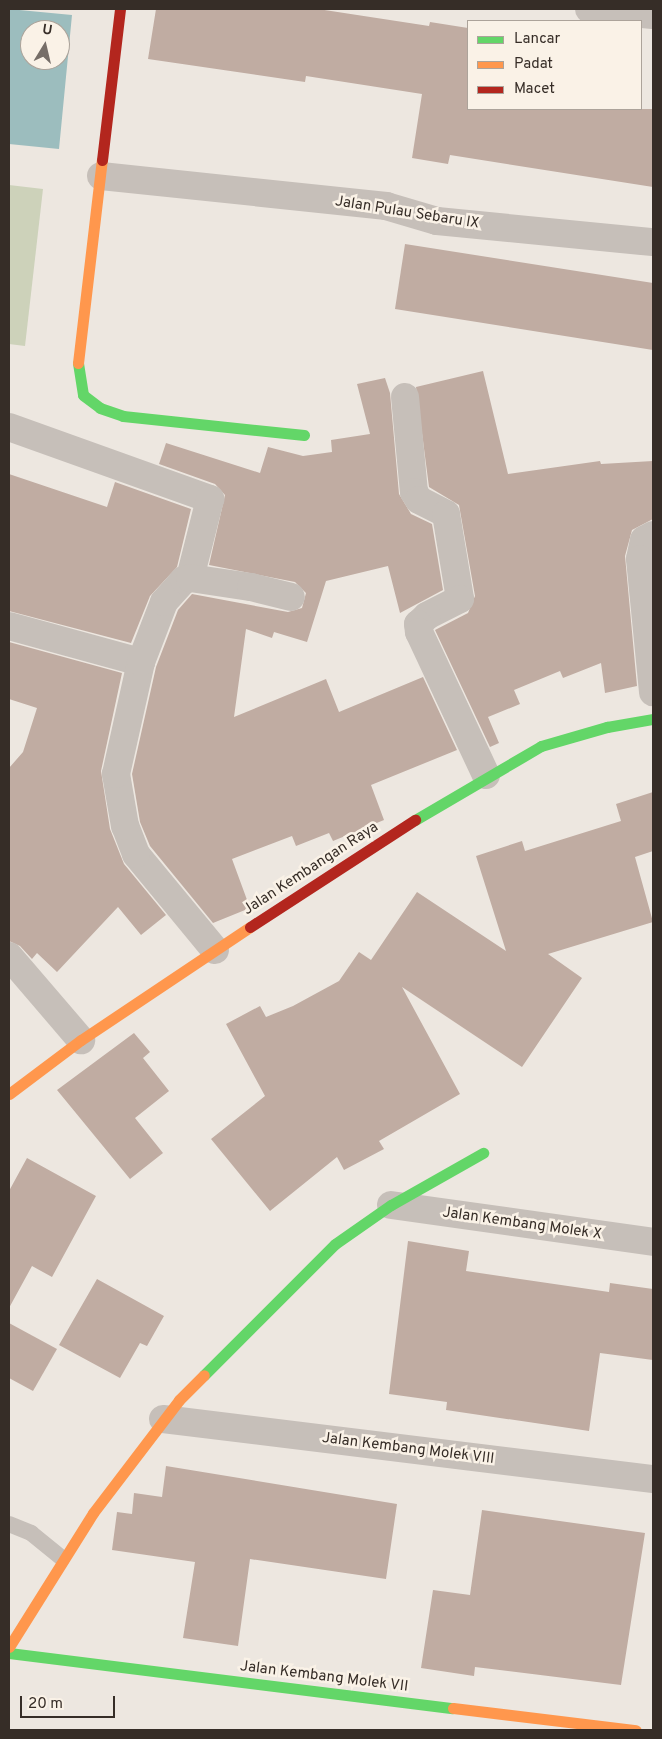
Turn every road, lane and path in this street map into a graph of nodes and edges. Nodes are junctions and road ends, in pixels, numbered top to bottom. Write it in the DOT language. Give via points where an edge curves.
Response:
graph roads {
  1 [pos="120,9"];
  2 [pos="589,9"];
  3 [pos="653,15"];
  4 [pos="101,176"];
  5 [pos="653,242"];
  6 [pos="405,397"];
  7 [pos="9,427"];
  8 [pos="304,435"];
  9 [pos="653,534"];
  10 [pos="190,578"];
  11 [pos="291,597"];
  12 [pos="9,626"];
  13 [pos="141,662"];
  14 [pos="653,692"];
  15 [pos="653,719"];
  16 [pos="486,775"];
  17 [pos="215,950"];
  18 [pos="9,956"];
  19 [pos="81,1040"];
  20 [pos="9,1094"];
  21 [pos="483,1153"];
  22 [pos="391,1205"];
  23 [pos="653,1242"];
  24 [pos="163,1419"];
  25 [pos="653,1479"];
  26 [pos="9,1524"];
  27 [pos="62,1558"];
  28 [pos="9,1647"];
  29 [pos="9,1653"];
  30 [pos="636,1730"];
  1 -- 4 [label="street"];
  2 -- 3 [label="street"];
  4 -- 5 [label="street, Jalan Pulau Sebaru IX" via="386,206 437,221"];
  4 -- 8 [label="street" via="79,349 78,375 83,395 100,408 123,416"];
  6 -- 16 [label="street" via="414,492 419,500 446,514 460,600 427,616 418,624 419,632"];
  7 -- 10 [label="street" via="210,499"];
  9 -- 14 [label="street" via="644,540 640,559"];
  10 -- 11 [label="street"];
  10 -- 13 [label="street" via="164,602"];
  12 -- 13 [label="street"];
  13 -- 17 [label="street" via="116,774 126,826 136,854"];
  15 -- 16 [label="street, Jalan Kembangan Raya" via="607,727 541,746"];
  16 -- 17 [label="street, Jalan Kembangan Raya"];
  17 -- 19 [label="street, Jalan Kembangan Raya"];
  18 -- 19 [label="street"];
  19 -- 20 [label="street, Jalan Kembangan Raya"];
  21 -- 22 [label="street"];
  22 -- 23 [label="street, Jalan Kembang Molek X"];
  22 -- 24 [label="street" via="335,1244"];
  24 -- 25 [label="street, Jalan Kembang Molek VIII"];
  24 -- 27 [label="street"];
  26 -- 27 [label="lane" via="31,1533"];
  27 -- 28 [label="street"];
  29 -- 30 [label="street, Jalan Kembang Molek VII"];
}
